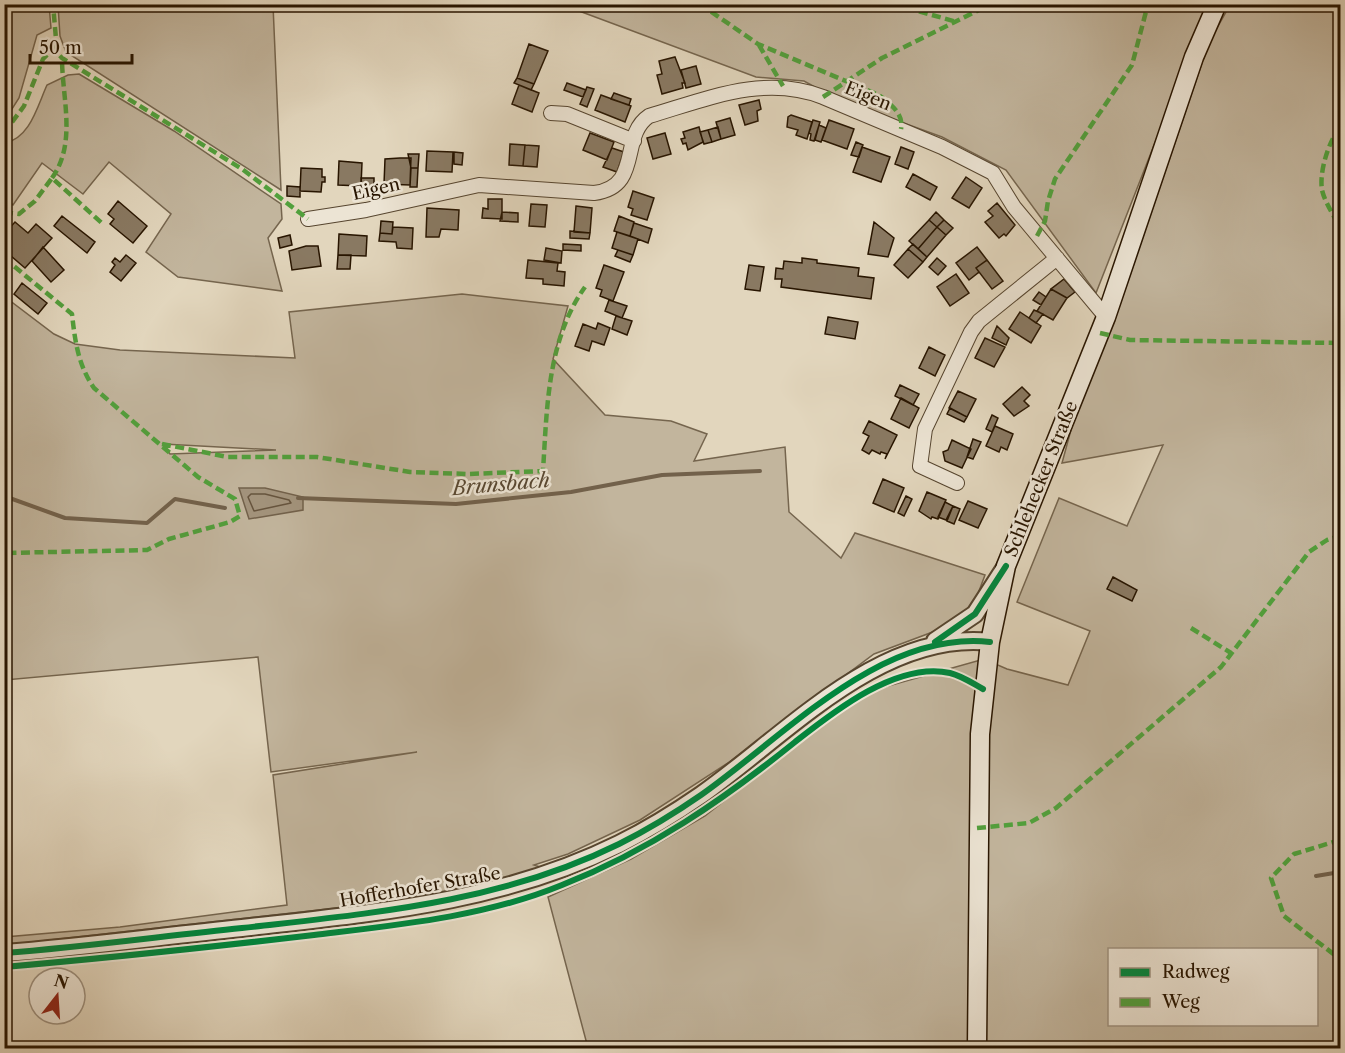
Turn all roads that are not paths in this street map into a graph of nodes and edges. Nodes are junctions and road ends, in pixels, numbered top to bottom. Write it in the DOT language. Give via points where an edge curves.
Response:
graph roads {
  1 [pos="1217,4"];
  2 [pos="550,113"];
  3 [pos="634,141"];
  4 [pos="308,219"];
  5 [pos="1058,258"];
  6 [pos="1106,316"];
  7 [pos="957,483"];
  8 [pos="1006,566"];
  9 [pos="990,642"];
  10 [pos="922,650"];
  11 [pos="4,953"];
  12 [pos="977,1048"];
  1 -- 6 [label="main road, Schlehecker Straße" via="1194,57"];
  2 -- 3 [label="street" via="567,114"];
  3 -- 4 [label="street, Eigen" via="624,174 615,188 607,192 479,185"];
  3 -- 5 [label="street, Eigen" via="641,121 649,116 746,88 802,89 993,173 1014,207"];
  5 -- 6 [label="street, Eigen"];
  5 -- 7 [label="street" via="979,321 925,429 920,466"];
  6 -- 8 [label="main road, Schlehecker Straße"];
  8 -- 9 [label="main road, Schlehecker Straße"];
  8 -- 10 [label="street" via="975,614"];
  9 -- 10 [label="street, Hofferhofer Straße" via="968,640"];
  9 -- 12 [label="main road, Schlehecker Straße" via="980,734"];
  10 -- 11 [label="street, Hofferhofer Straße" via="847,684 700,796 648,828 594,856 520,885 398,910"];
}
